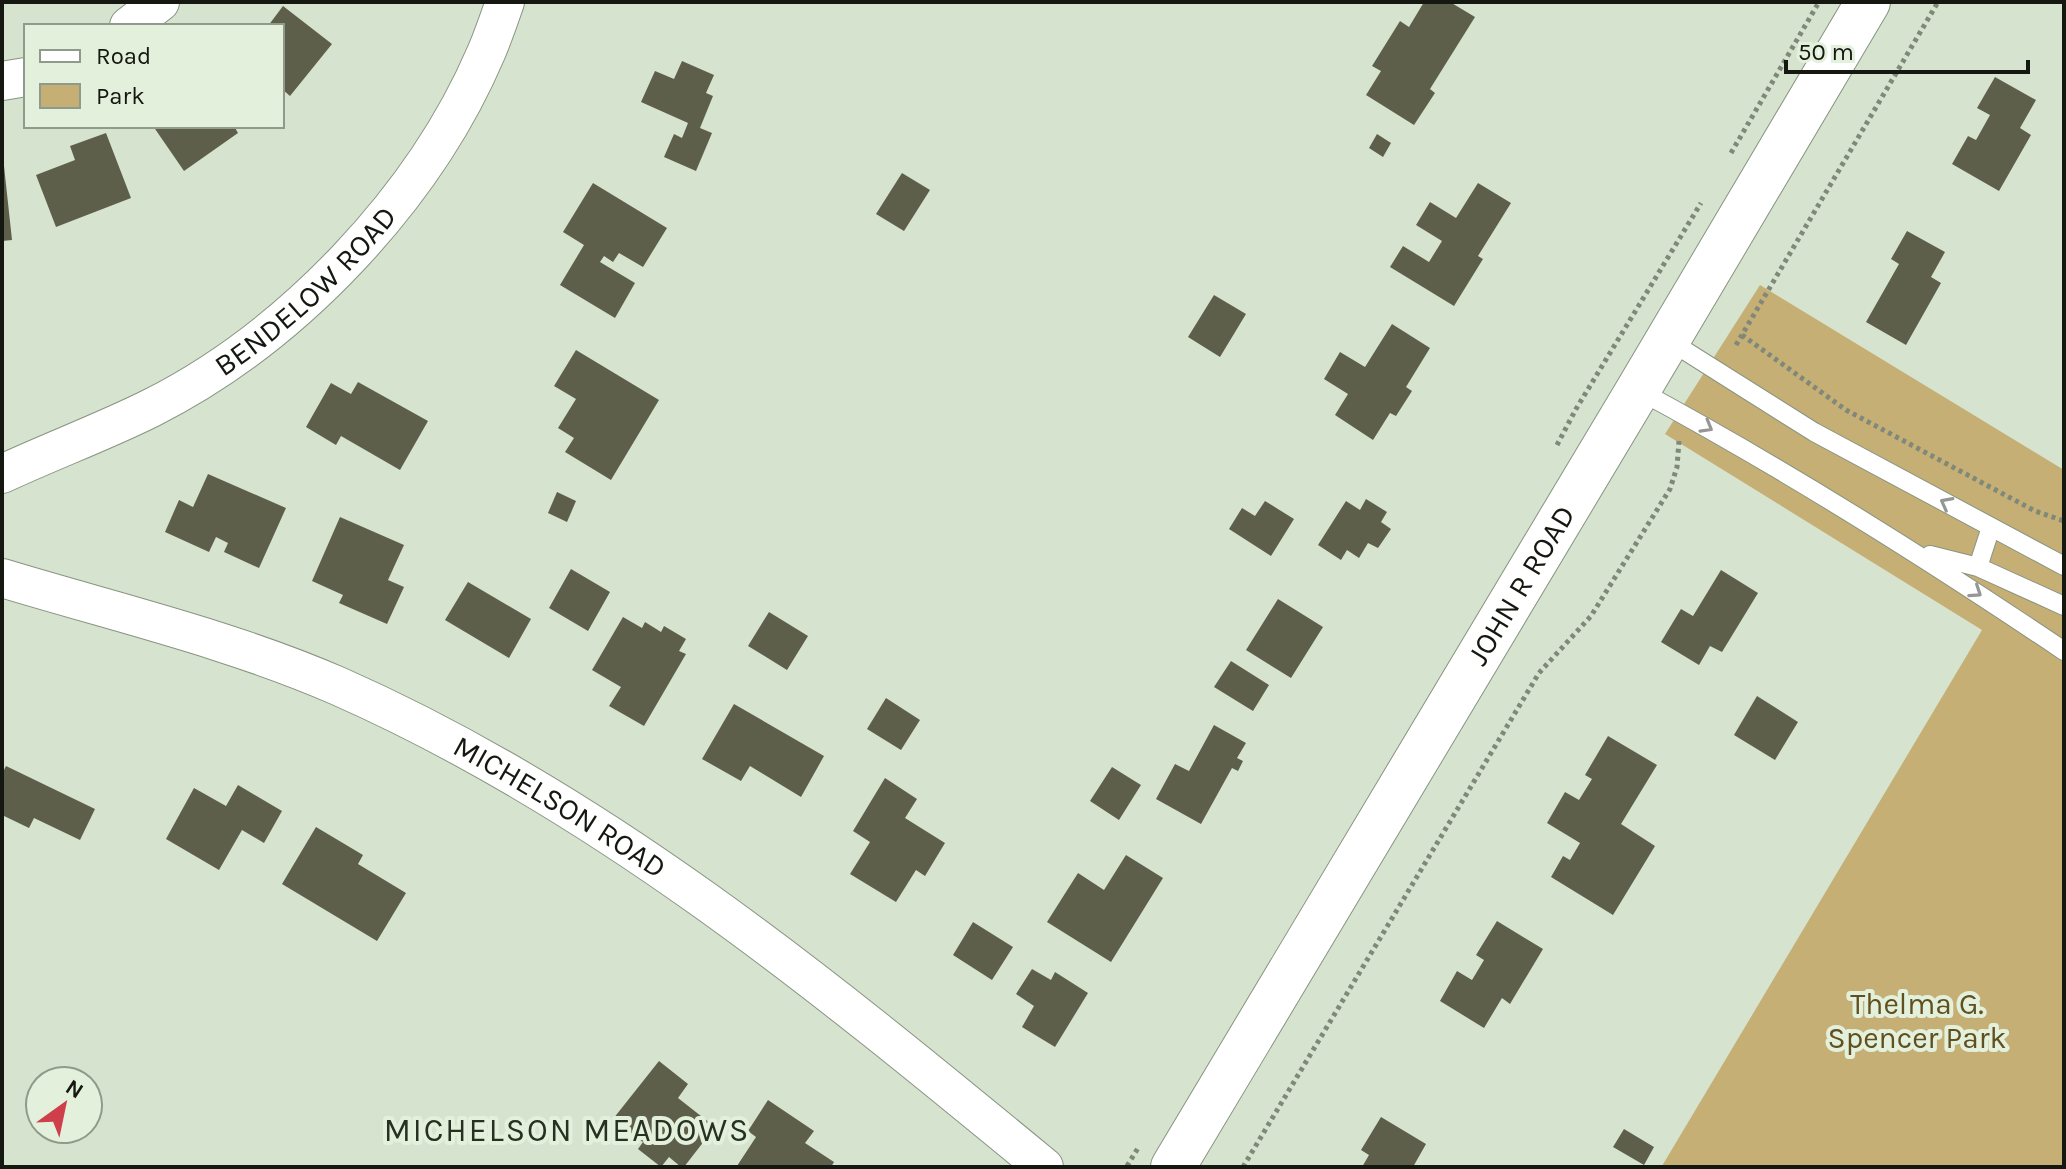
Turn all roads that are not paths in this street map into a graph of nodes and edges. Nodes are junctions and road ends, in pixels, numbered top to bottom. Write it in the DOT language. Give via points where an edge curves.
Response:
graph roads {
  1 [pos="160,2"];
  2 [pos="505,2"];
  3 [pos="1868,2"];
  4 [pos="132,24"];
  5 [pos="24,77"];
  6 [pos="2,81"];
  7 [pos="1668,340"];
  8 [pos="1638,390"];
  9 [pos="2,474"];
  10 [pos="1991,527"];
  11 [pos="1912,551"];
  12 [pos="2064,566"];
  13 [pos="1978,567"];
  14 [pos="2,578"];
  15 [pos="2064,606"];
  16 [pos="2064,651"];
  17 [pos="1044,1167"];
  18 [pos="1173,1167"];
  1 -- 4 [label="street"];
  2 -- 9 [label="street, BENDELOW ROAD" via="486,54 432,152 368,237 321,286 253,345 211,373 152,407"];
  3 -- 7 [label="main road, JOHN R ROAD"];
  5 -- 6 [label="street"];
  7 -- 8 [label="main road, JOHN R ROAD"];
  10 -- 7 [label="lane, one-way" via="1814,432"];
  8 -- 11 [label="lane, one-way"];
  8 -- 18 [label="main road, JOHN R ROAD"];
  10 -- 12 [label="lane"];
  10 -- 13 [label="lane"];
  11 -- 13 [label="lane"];
  11 -- 16 [label="lane, one-way"];
  13 -- 15 [label="lane"];
  14 -- 17 [label="street, MICHELSON ROAD" via="286,664 415,723 543,792 740,926"];
}
